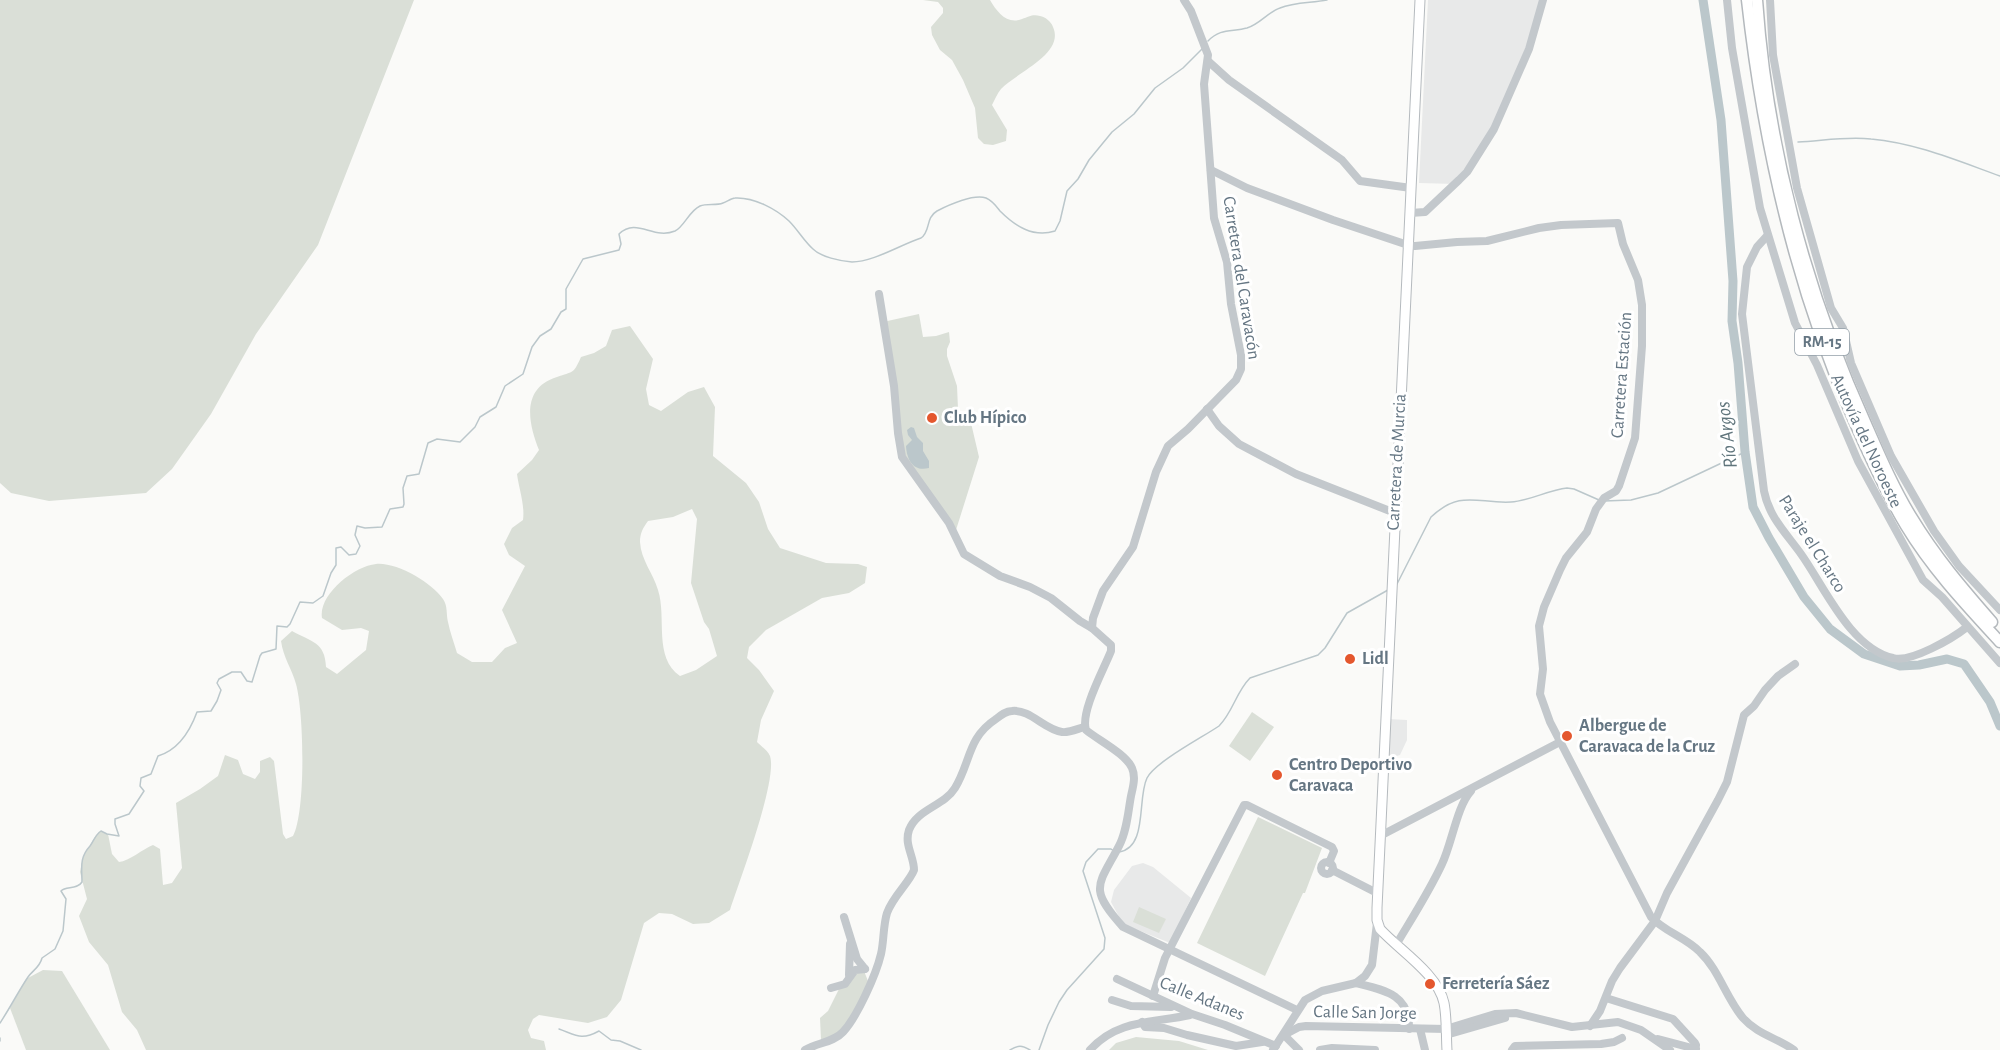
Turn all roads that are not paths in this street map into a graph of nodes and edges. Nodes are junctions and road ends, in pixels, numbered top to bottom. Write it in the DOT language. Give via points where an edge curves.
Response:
graph roads {
  1 [pos="1184,0"];
  2 [pos="1420,0"];
  3 [pos="1543,0"];
  4 [pos="1727,0"];
  5 [pos="1747,0"];
  6 [pos="1757,0"];
  7 [pos="1770,0"];
  8 [pos="1209,61"];
  9 [pos="1211,170"];
  10 [pos="1411,188"];
  11 [pos="1410,213"];
  12 [pos="1767,236"];
  13 [pos="1412,246"];
  14 [pos="879,294"];
  15 [pos="1207,409"];
  16 [pos="1395,513"];
  17 [pos="2000,610"];
  18 [pos="1967,627"];
  19 [pos="1092,628"];
  20 [pos="2000,632"];
  21 [pos="2000,642"];
  22 [pos="1796,663"];
  23 [pos="2000,663"];
  24 [pos="1084,727"];
  25 [pos="1560,742"];
  26 [pos="1476,786"];
  27 [pos="1444,802"];
  28 [pos="1459,817"];
  29 [pos="1380,836"];
  30 [pos="1377,893"];
  31 [pos="844,917"];
  32 [pos="1654,921"];
  33 [pos="1378,923"];
  34 [pos="1387,935"];
  35 [pos="850,936"];
  36 [pos="1377,940"];
  37 [pos="1396,945"];
  38 [pos="1170,950"];
  39 [pos="865,969"];
  40 [pos="849,975"];
  41 [pos="1117,979"];
  42 [pos="871,981"];
  43 [pos="1356,984"];
  44 [pos="831,988"];
  45 [pos="1153,996"];
  46 [pos="1606,998"];
  47 [pos="1112,1000"];
  48 [pos="1175,1007"];
  49 [pos="1297,1010"];
  50 [pos="1192,1014"];
  51 [pos="1507,1015"];
  52 [pos="1142,1022"];
  53 [pos="1590,1026"];
  54 [pos="1409,1029"];
  55 [pos="1420,1029"];
  56 [pos="1562,1031"];
  57 [pos="1446,1032"];
  58 [pos="1284,1035"];
  59 [pos="1622,1038"];
  60 [pos="1654,1038"];
  61 [pos="1267,1042"];
  62 [pos="1237,1048"];
  63 [pos="1274,1048"];
  64 [pos="1696,1049"];
  65 [pos="806,1050"];
  66 [pos="1090,1050"];
  67 [pos="1299,1050"];
  68 [pos="1320,1050"];
  69 [pos="1375,1050"];
  70 [pos="1425,1050"];
  71 [pos="1447,1050"];
  72 [pos="1512,1050"];
  73 [pos="1670,1050"];
  74 [pos="1794,1050"];
  1 -- 8 [label="street, Carretera del Caravacón"];
  2 -- 10 [label="main road, Carretera de Murcia"];
  3 -- 11 [label="street" via="1529,49 1494,129 1459,180 1425,212"];
  4 -- 12 [label="street" via="1732,48"];
  5 -- 21 [label="highway, Autovía del Noroeste / RM-15" via="1758,90 1777,188 1814,320 1839,387 1906,526 1938,573"];
  6 -- 20 [label="highway, Autovía del Noroeste / RM-15" via="1769,102 1788,197 1829,337 1912,517 1951,575"];
  7 -- 17 [label="street" via="1773,56 1797,188 1851,363 1891,456 1934,531 1959,566"];
  8 -- 9 [label="street, Carretera del Caravacón" via="1204,84"];
  8 -- 10 [label="street" via="1229,80 1342,160 1360,181"];
  9 -- 13 [label="street" via="1247,188"];
  9 -- 15 [label="street, Carretera del Caravacón" via="1214,218 1227,262 1241,362 1236,380"];
  10 -- 11 [label="main road, Carretera de Murcia"];
  11 -- 13 [label="main road, Carretera de Murcia"];
  12 -- 18 [label="street" via="1795,323 1858,461 1923,580"];
  12 -- 18 [label="street, Paraje el Charco" via="1748,267 1742,326 1749,354 1764,491 1772,515 1838,613 1865,643 1881,654 1898,659 1913,656"];
  13 -- 16 [label="main road, Carretera de Murcia"];
  13 -- 25 [label="street, Carretera Estación" via="1487,241 1539,228 1616,221 1638,279 1642,336 1634,444 1616,491 1601,501 1587,532 1566,558 1539,626 1543,669 1540,700"];
  14 -- 19 [label="street" via="906,465 949,523 966,555 1000,576 1044,594"];
  15 -- 16 [label="street" via="1239,444 1296,474"];
  15 -- 19 [label="street, Carretera del Caravacón" via="1165,451 1133,547 1103,591"];
  16 -- 29 [label="main road, Carretera de Murcia"];
  18 -- 23 [label="street"];
  19 -- 24 [label="street" via="1110,642 1112,651 1084,717"];
  22 -- 32 [label="street" via="1778,676 1744,715 1727,782"];
  24 -- 38 [label="street" via="1127,761 1134,774 1124,832 1100,881 1101,895 1123,927"];
  24 -- 42 [label="street" via="1063,732 1016,711 1004,713 981,730 950,796 922,814 909,831 907,841 914,870 889,909 881,955"];
  25 -- 26 [label="street"];
  25 -- 32 [label="street, Carretera Estación"];
  26 -- 27 [label="street"];
  26 -- 28 [label="street" via="1464,800"];
  27 -- 28 [label="street" via="1457,803"];
  27 -- 29 [label="street"];
  28 -- 37 [label="street" via="1442,865"];
  29 -- 30 [label="main road, Carretera de Murcia"];
  30 -- 33 [label="main road, Carretera de Murcia"];
  30 -- 38 [label="street" via="1331,866 1332,847 1245,804"];
  31 -- 35 [label="street"];
  32 -- 46 [label="street" via="1620,968"];
  32 -- 74 [label="street, Carretera Estación" via="1702,954 1745,1020"];
  33 -- 34 [label="main road"];
  33 -- 36 [label="street"];
  34 -- 36 [label="street" via="1380,935"];
  34 -- 37 [label="main road"];
  35 -- 39 [label="street"];
  35 -- 40 [label="street"];
  36 -- 43 [label="street" via="1370,969"];
  37 -- 57 [label="main road" via="1438,988 1444,1003"];
  38 -- 45 [label="street"];
  38 -- 49 [label="street"];
  39 -- 40 [label="street"];
  39 -- 42 [label="street"];
  40 -- 44 [label="street" via="845,984"];
  41 -- 45 [label="street, Calle Adanes"];
  42 -- 65 [label="street" via="843,1032"];
  43 -- 49 [label="street" via="1315,994"];
  43 -- 54 [label="street" via="1396,997 1408,1013"];
  45 -- 48 [label="street, Calle Adanes"];
  46 -- 53 [label="street"];
  46 -- 64 [label="street" via="1674,1020"];
  47 -- 48 [label="street" via="1131,1006"];
  48 -- 50 [label="street, Calle Adanes"];
  49 -- 58 [label="street"];
  50 -- 52 [label="street"];
  50 -- 61 [label="street, Calle Adanes"];
  51 -- 53 [label="street" via="1572,1027"];
  51 -- 56 [label="street"];
  51 -- 57 [label="street, Calle San Jorge" via="1487,1017"];
  52 -- 62 [label="street" via="1145,1027 1164,1028"];
  52 -- 66 [label="street" via="1103,1037"];
  53 -- 60 [label="street" via="1618,1022"];
  54 -- 55 [label="street, Calle San Jorge"];
  54 -- 58 [label="street, Calle San Jorge" via="1306,1026"];
  55 -- 57 [label="street, Calle San Jorge"];
  55 -- 70 [label="street"];
  57 -- 71 [label="main road"];
  58 -- 63 [label="street"];
  58 -- 67 [label="street"];
  59 -- 72 [label="street" via="1601,1044 1515,1046"];
  60 -- 64 [label="street"];
  60 -- 73 [label="street"];
  61 -- 62 [label="street"];
  61 -- 63 [label="street, Calle Adanes"];
  68 -- 69 [label="street"];
}
